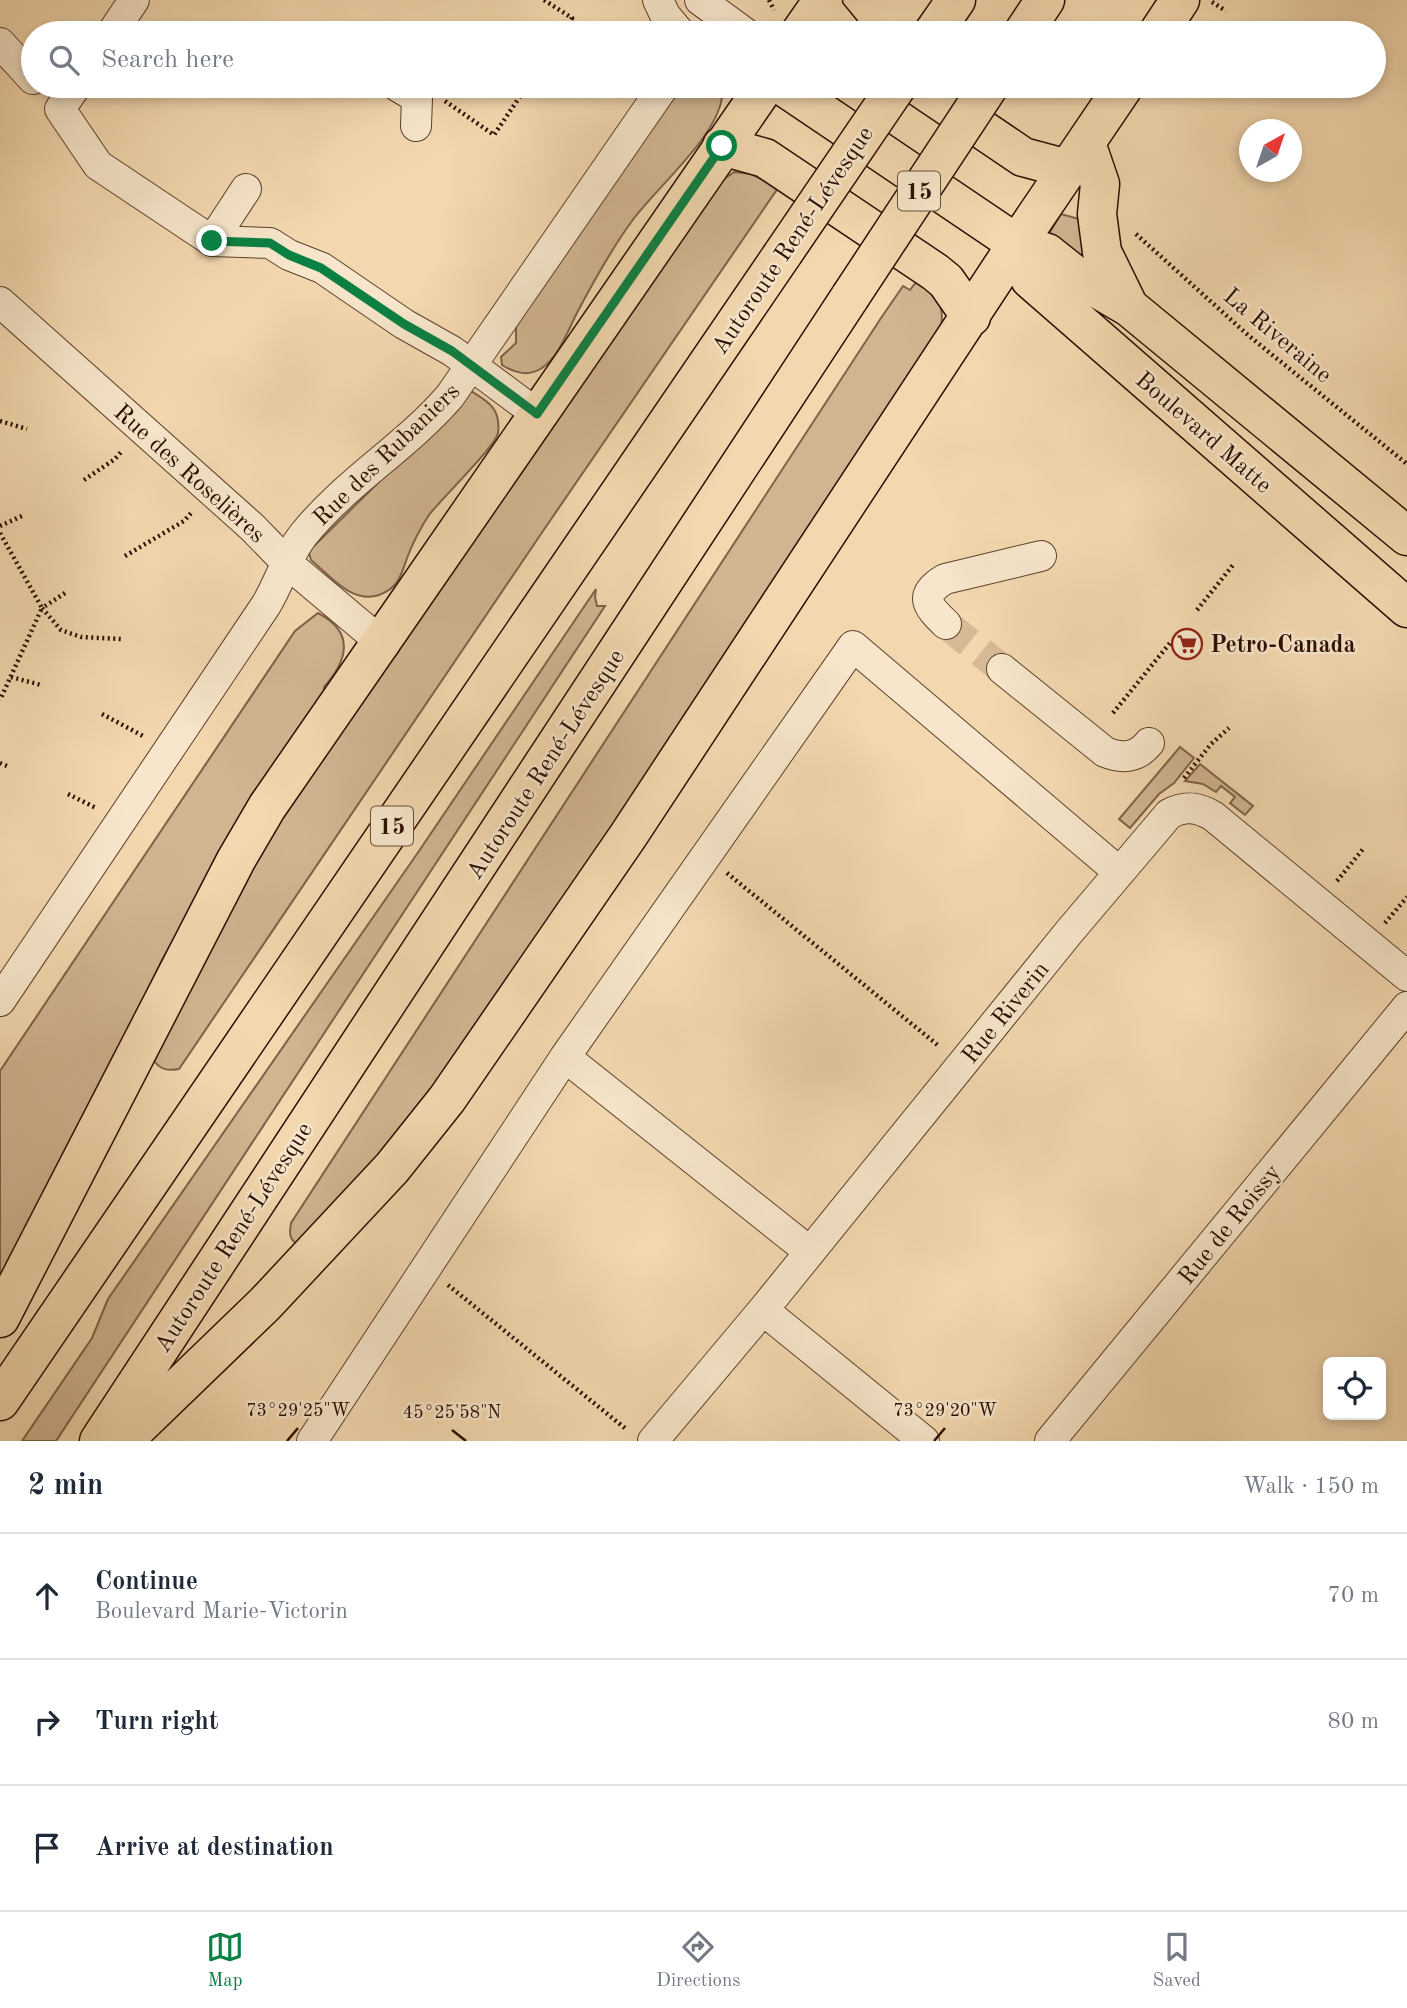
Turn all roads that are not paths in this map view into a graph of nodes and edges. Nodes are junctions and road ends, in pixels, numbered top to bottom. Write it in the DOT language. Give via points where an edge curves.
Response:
graph roads {
  1 [pos="134,0"];
  2 [pos="659,0"];
  3 [pos="699,0"];
  4 [pos="1045,0"];
  5 [pos="1180,0"];
  6 [pos="119,21"];
  7 [pos="670,21"];
  8 [pos="728,21"];
  9 [pos="1032,21"];
  10 [pos="1166,21"];
  11 [pos="0,43"];
  12 [pos="21,66"];
  13 [pos="68,98"];
  14 [pos="417,98"];
  15 [pos="656,98"];
  16 [pos="756,98"];
  17 [pos="801,98"];
  18 [pos="889,98"];
  19 [pos="936,98"];
  20 [pos="981,98"];
  21 [pos="1116,98"];
  22 [pos="416,125"];
  23 [pos="722,146"];
  24 [pos="1077,156"];
  25 [pos="247,190"];
  26 [pos="212,241"];
  27 [pos="1017,244"];
  28 [pos="0,302"];
  29 [pos="1129,307"];
  30 [pos="971,317"];
  31 [pos="473,366"];
  32 [pos="537,414"];
  33 [pos="1407,536"];
  34 [pos="1041,556"];
  35 [pos="287,563"];
  36 [pos="1407,608"];
  37 [pos="946,624"];
  38 [pos="381,642"];
  39 [pos="1002,669"];
  40 [pos="1149,743"];
  41 [pos="1119,872"];
  42 [pos="1407,976"];
  43 [pos="0,1001"];
  44 [pos="1407,1007"];
  45 [pos="565,1057"];
  46 [pos="810,1252"];
  47 [pos="763,1310"];
  48 [pos="0,1318"];
  49 [pos="0,1401"];
  50 [pos="641,1437"];
  51 [pos="99,1441"];
  52 [pos="123,1441"];
  53 [pos="312,1441"];
  54 [pos="923,1441"];
  55 [pos="1050,1441"];
  1 -- 6 [label="street"];
  2 -- 7 [label="street"];
  3 -- 8 [label="street"];
  4 -- 9 [label="main road"];
  5 -- 10 [label="main road"];
  11 -- 12 [label="street"];
  13 -- 26 [label="street" via="98,164"];
  14 -- 22 [label="street"];
  15 -- 31 [label="street, Rue des Rubaniers"];
  16 -- 23 [label="main road"];
  17 -- 27 [label="main road, Boulevard Matte"];
  18 -- 49 [label="main road, Autoroute René-Lévesque / 15, bridge"];
  19 -- 24 [label="main road" via="1031,161"];
  20 -- 51 [label="main road, Autoroute René-Lévesque / 15, bridge"];
  21 -- 24 [label="main road"];
  23 -- 30 [label="main road" via="765,158 935,272"];
  23 -- 32 [label="main road"];
  24 -- 27 [label="main road"];
  24 -- 29 [label="main road" via="1100,184 1097,214 1102,251"];
  25 -- 26 [label="street"];
  26 -- 31 [label="street" via="270,243 321,268"];
  27 -- 29 [label="main road, Boulevard Matte" via="1047,253"];
  27 -- 30 [label="main road"];
  27 -- 36 [label="main road, Boulevard Matte" via="1030,279"];
  28 -- 35 [label="street, Rue des Roselières"];
  29 -- 33 [label="main road, Boulevard Matte"];
  30 -- 52 [label="main road" via="575,914 447,1098 392,1168 272,1296"];
  31 -- 32 [label="street"];
  31 -- 35 [label="street, Rue des Rubaniers" via="433,415 336,499 304,534"];
  32 -- 38 [label="main road"];
  34 -- 37 [label="street" via="945,579 934,586 928,601"];
  35 -- 38 [label="street, Rue des Roselières"];
  35 -- 43 [label="street, Rue des Rubaniers" via="266,605"];
  38 -- 48 [label="main road" via="267,807 236,860"];
  39 -- 40 [label="street" via="1105,752 1135,755"];
  41 -- 42 [label="street, Rue Riverin" via="1169,814 1193,808 1213,816"];
  41 -- 45 [label="street" via="853,646"];
  41 -- 46 [label="street, Rue Riverin"];
  44 -- 55 [label="street, Rue de Roissy"];
  45 -- 46 [label="street"];
  45 -- 53 [label="street"];
  46 -- 47 [label="street, Rue Riverin"];
  47 -- 50 [label="street, Rue Riverin"];
  47 -- 54 [label="street"];
}
